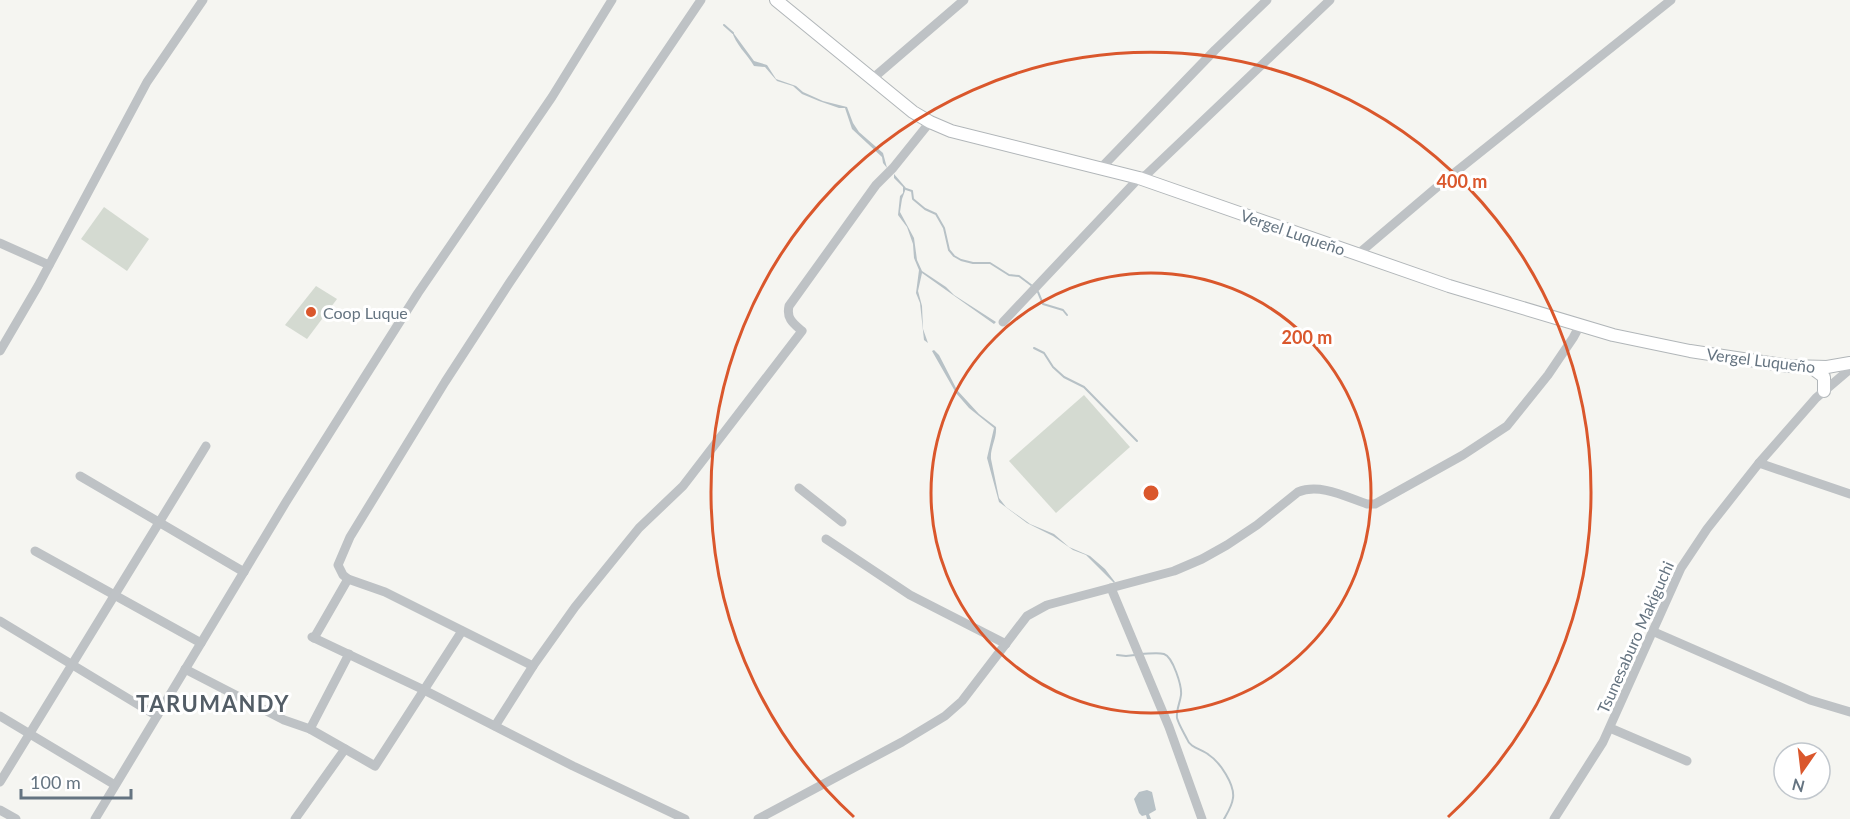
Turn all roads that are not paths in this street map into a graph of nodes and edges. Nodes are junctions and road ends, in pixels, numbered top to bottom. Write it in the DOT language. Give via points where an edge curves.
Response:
graph roads {
  1 [pos="203,0"];
  2 [pos="612,0"];
  3 [pos="701,0"];
  4 [pos="777,0"];
  5 [pos="963,0"];
  6 [pos="1267,0"];
  7 [pos="1330,0"];
  8 [pos="1671,0"];
  9 [pos="872,79"];
  10 [pos="930,122"];
  11 [pos="1100,169"];
  12 [pos="1139,178"];
  13 [pos="0,243"];
  14 [pos="1358,255"];
  15 [pos="49,265"];
  16 [pos="1002,321"];
  17 [pos="1579,327"];
  18 [pos="0,351"];
  19 [pos="1850,363"];
  20 [pos="1812,368"];
  21 [pos="1850,369"];
  22 [pos="1824,391"];
  23 [pos="206,446"];
  24 [pos="1759,463"];
  25 [pos="80,476"];
  26 [pos="799,488"];
  27 [pos="1850,494"];
  28 [pos="159,522"];
  29 [pos="842,522"];
  30 [pos="826,539"];
  31 [pos="35,551"];
  32 [pos="244,572"];
  33 [pos="348,579"];
  34 [pos="1111,588"];
  35 [pos="114,595"];
  36 [pos="0,621"];
  37 [pos="462,630"];
  38 [pos="1652,631"];
  39 [pos="201,644"];
  40 [pos="1006,644"];
  41 [pos="349,654"];
  42 [pos="72,665"];
  43 [pos="533,666"];
  44 [pos="185,669"];
  45 [pos="424,690"];
  46 [pos="1850,712"];
  47 [pos="0,716"];
  48 [pos="157,716"];
  49 [pos="495,726"];
  50 [pos="1610,728"];
  51 [pos="310,729"];
  52 [pos="29,734"];
  53 [pos="345,749"];
  54 [pos="1686,761"];
  55 [pos="0,782"];
  56 [pos="115,785"];
  57 [pos="0,810"];
  58 [pos="16,819"];
  59 [pos="95,819"];
  60 [pos="295,819"];
  61 [pos="686,819"];
  62 [pos="758,819"];
  63 [pos="1202,819"];
  64 [pos="1554,819"];
  1 -- 15 [label="street" via="147,82"];
  2 -- 32 [label="street" via="552,97 418,293"];
  3 -- 33 [label="street" via="503,292 356,527 338,565"];
  4 -- 9 [label="main road, Vergel Luqueño"];
  5 -- 9 [label="street"];
  6 -- 11 [label="street"];
  7 -- 12 [label="street"];
  8 -- 14 [label="street"];
  9 -- 10 [label="main road, Vergel Luqueño"];
  10 -- 11 [label="main road, Vergel Luqueño" via="951,131"];
  10 -- 43 [label="street" via="876,185 789,306 790,320 802,331 790,348 683,486 639,528 575,607"];
  11 -- 12 [label="main road, Vergel Luqueño"];
  12 -- 14 [label="main road, Vergel Luqueño"];
  12 -- 16 [label="street"];
  13 -- 15 [label="street"];
  14 -- 17 [label="main road, Vergel Luqueño"];
  15 -- 18 [label="street"];
  17 -- 20 [label="main road, Vergel Luqueño" via="1690,351"];
  17 -- 34 [label="street" via="1548,375 1507,426 1401,490 1367,504 1320,489 1304,489 1250,530 1202,559"];
  19 -- 20 [label="main road, Vergel Luqueño"];
  20 -- 22 [label="main road" via="1824,377"];
  21 -- 22 [label="street, Tsunesaburo Makiguchi"];
  22 -- 24 [label="street, Tsunesaburo Makiguchi"];
  23 -- 28 [label="street"];
  24 -- 27 [label="street"];
  24 -- 38 [label="street, Tsunesaburo Makiguchi" via="1681,568"];
  25 -- 28 [label="street"];
  26 -- 29 [label="street"];
  28 -- 32 [label="street"];
  28 -- 35 [label="street"];
  30 -- 40 [label="street" via="910,595"];
  31 -- 35 [label="street"];
  32 -- 39 [label="street"];
  33 -- 37 [label="street" via="385,592"];
  33 -- 41 [label="street" via="313,637"];
  34 -- 40 [label="street" via="1047,605 1027,616"];
  34 -- 63 [label="street" via="1169,727"];
  35 -- 39 [label="street"];
  35 -- 42 [label="street"];
  36 -- 42 [label="street"];
  37 -- 43 [label="street"];
  37 -- 45 [label="street"];
  38 -- 46 [label="street" via="1810,700"];
  38 -- 50 [label="street, Tsunesaburo Makiguchi"];
  39 -- 44 [label="street"];
  40 -- 62 [label="street" via="962,701 945,716"];
  41 -- 45 [label="street"];
  41 -- 51 [label="street"];
  42 -- 48 [label="street"];
  42 -- 52 [label="street"];
  43 -- 49 [label="street"];
  44 -- 48 [label="street"];
  44 -- 51 [label="street" via="284,720"];
  45 -- 49 [label="street"];
  45 -- 53 [label="street" via="375,766"];
  47 -- 52 [label="street"];
  48 -- 56 [label="street"];
  49 -- 61 [label="street"];
  50 -- 54 [label="street"];
  50 -- 64 [label="street, Tsunesaburo Makiguchi"];
  51 -- 53 [label="street"];
  52 -- 55 [label="street"];
  52 -- 56 [label="street"];
  53 -- 60 [label="street"];
  56 -- 59 [label="street"];
  57 -- 58 [label="street"];
}
